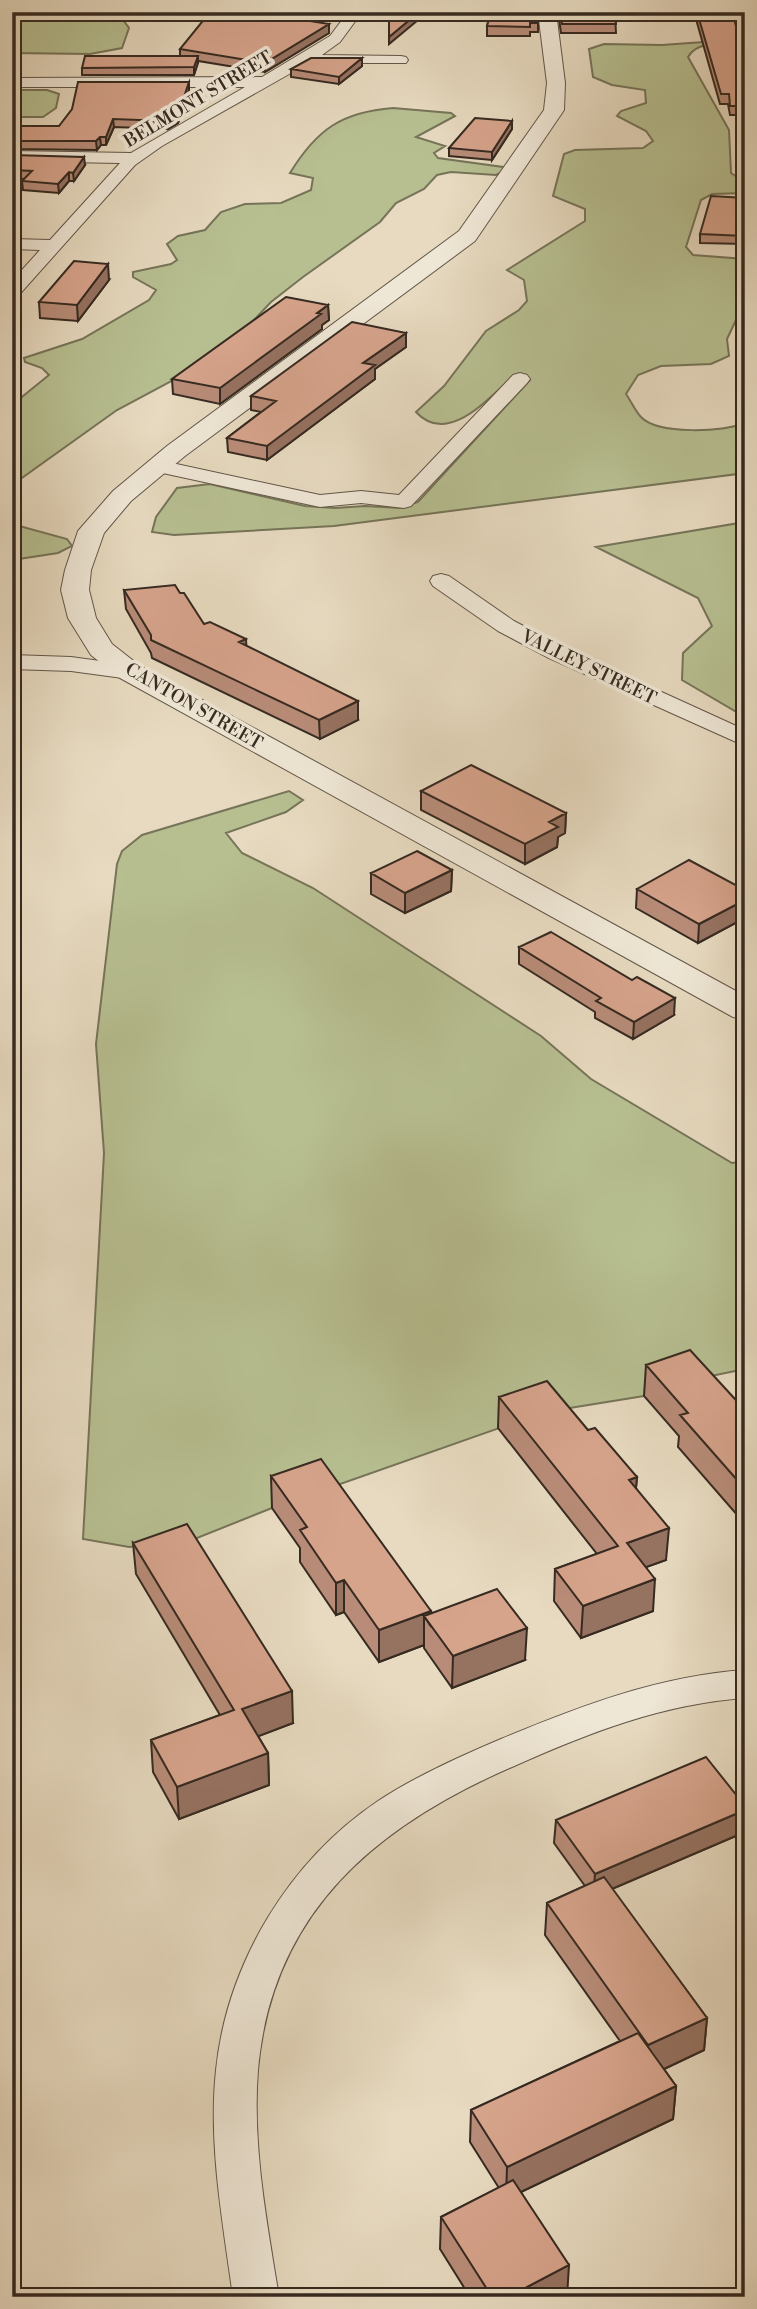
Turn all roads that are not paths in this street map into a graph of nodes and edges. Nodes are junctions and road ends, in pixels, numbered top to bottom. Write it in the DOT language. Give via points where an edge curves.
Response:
graph roads {
  1 [pos="355,12"];
  2 [pos="547,12"];
  3 [pos="307,58"];
  4 [pos="401,60"];
  5 [pos="14,82"];
  6 [pos="264,82"];
  7 [pos="12,156"];
  8 [pos="134,158"];
  9 [pos="12,244"];
  10 [pos="54,245"];
  11 [pos="12,292"];
  12 [pos="520,379"];
  13 [pos="158,466"];
  14 [pos="441,581"];
  15 [pos="12,663"];
  16 [pos="130,672"];
  17 [pos="745,739"];
  18 [pos="745,1010"];
  19 [pos="745,1684"];
  20 [pos="256,2297"];
  1 -- 3 [label="street, BELMONT STREET" via="335,39"];
  2 -- 13 [label="street, CANTON STREET" via="556,83 554,110 467,236"];
  3 -- 4 [label="street"];
  3 -- 6 [label="street, BELMONT STREET"];
  5 -- 6 [label="street"];
  6 -- 8 [label="street, BELMONT STREET"];
  7 -- 8 [label="street"];
  8 -- 10 [label="street, BELMONT STREET"];
  9 -- 10 [label="street"];
  10 -- 11 [label="street, BELMONT STREET"];
  12 -- 13 [label="street" via="404,502 361,497 320,501"];
  13 -- 16 [label="street, CANTON STREET" via="122,496 91,531 75,590 82,618 102,649"];
  14 -- 17 [label="street, VALLEY STREET" via="536,642"];
  15 -- 16 [label="street"];
  16 -- 18 [label="street, CANTON STREET"];
  19 -- 20 [label="street" via="701,1688 607,1714 477,1766 376,1822 315,1878 264,1964 241,2049 236,2111"];
}
